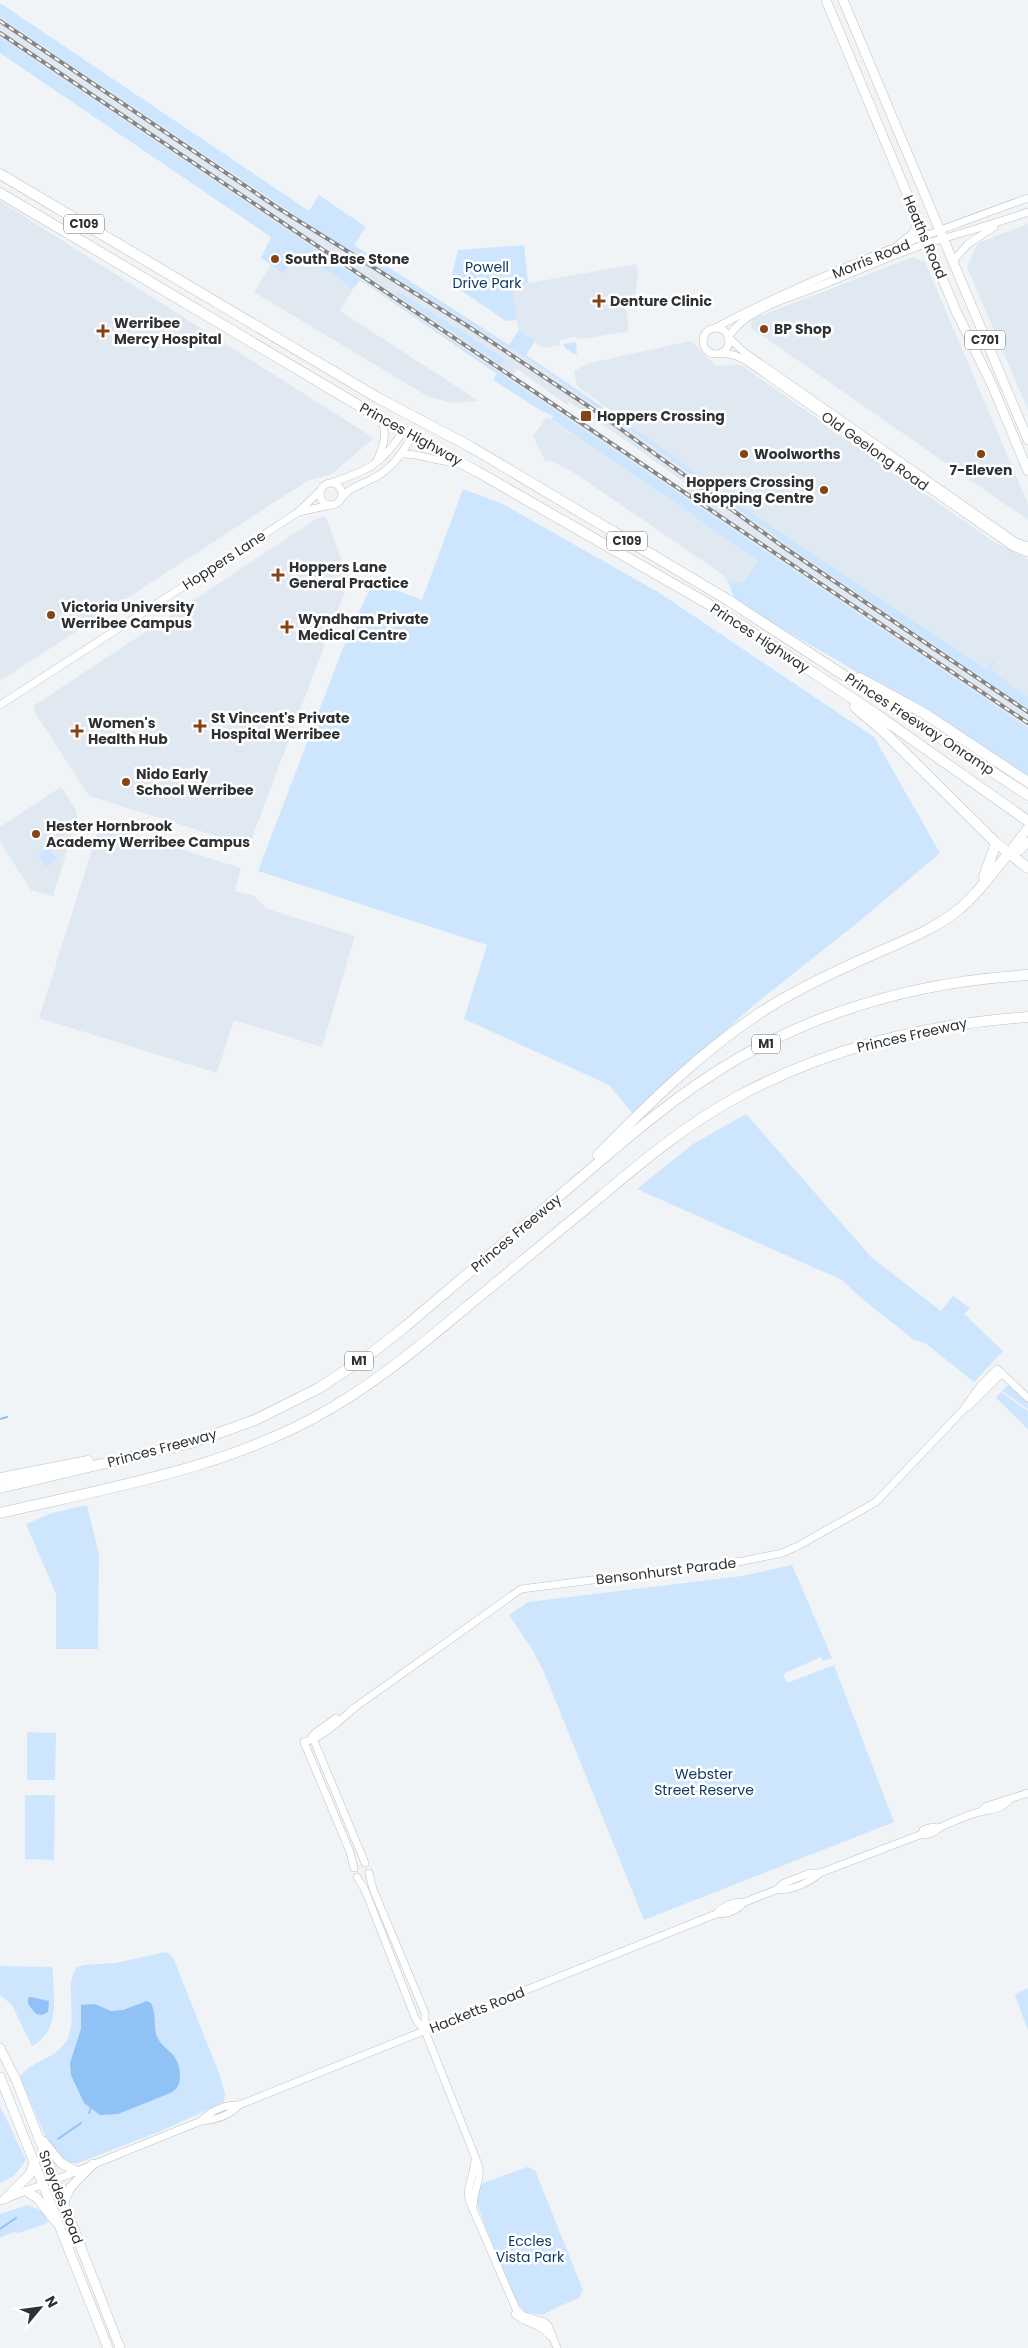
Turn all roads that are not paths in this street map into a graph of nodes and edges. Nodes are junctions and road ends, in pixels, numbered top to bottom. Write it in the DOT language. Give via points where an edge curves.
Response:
graph roads {
  1 [pos="826,0"];
  2 [pos="843,0"];
  3 [pos="882,93"];
  4 [pos="867,98"];
  5 [pos="0,174"];
  6 [pos="0,193"];
  7 [pos="1028,198"];
  8 [pos="1009,206"];
  9 [pos="1026,213"];
  10 [pos="918,220"];
  11 [pos="1003,222"];
  12 [pos="942,236"];
  13 [pos="926,240"];
  14 [pos="888,252"];
  15 [pos="953,261"];
  16 [pos="168,274"];
  17 [pos="161,288"];
  18 [pos="232,312"];
  19 [pos="226,326"];
  20 [pos="717,327"];
  21 [pos="729,337"];
  22 [pos="721,353"];
  23 [pos="814,404"];
  24 [pos="380,418"];
  25 [pos="416,419"];
  26 [pos="408,434"];
  27 [pos="1028,440"];
  28 [pos="402,454"];
  29 [pos="461,462"];
  30 [pos="376,464"];
  31 [pos="503,467"];
  32 [pos="1028,471"];
  33 [pos="478,472"];
  34 [pos="526,480"];
  35 [pos="333,482"];
  36 [pos="320,491"];
  37 [pos="340,500"];
  38 [pos="330,505"];
  39 [pos="536,505"];
  40 [pos="297,513"];
  41 [pos="983,523"];
  42 [pos="1028,546"];
  43 [pos="1028,553"];
  44 [pos="728,600"];
  45 [pos="716,608"];
  46 [pos="811,653"];
  47 [pos="820,677"];
  48 [pos="0,705"];
  49 [pos="1028,782"];
  50 [pos="1028,795"];
  51 [pos="1028,821"];
  52 [pos="1028,828"];
  53 [pos="1025,839"];
  54 [pos="996,843"];
  55 [pos="1008,854"];
  56 [pos="1028,868"];
  57 [pos="979,887"];
  58 [pos="1028,975"];
  59 [pos="1028,1017"];
  60 [pos="548,1206"];
  61 [pos="1028,1398"];
  62 [pos="136,1456"];
  63 [pos="0,1478"];
  64 [pos="0,1488"];
  65 [pos="48,1502"];
  66 [pos="0,1513"];
  67 [pos="0,1517"];
  68 [pos="312,1737"];
  69 [pos="1028,1793"];
  70 [pos="365,1863"];
  71 [pos="354,1868"];
  72 [pos="369,1873"];
  73 [pos="357,1877"];
  74 [pos="425,2031"];
  75 [pos="0,2048"];
  76 [pos="0,2077"];
  77 [pos="34,2128"];
  78 [pos="35,2161"];
  79 [pos="93,2164"];
  80 [pos="75,2171"];
  81 [pos="55,2180"];
  82 [pos="44,2184"];
  83 [pos="26,2191"];
  84 [pos="2,2200"];
  85 [pos="63,2203"];
  86 [pos="62,2230"];
  87 [pos="556,2346"];
  88 [pos="108,2348"];
  89 [pos="120,2348"];
  1 -- 4 [label="main road, Heaths Road / C701"];
  2 -- 3 [label="main road, Heaths Road / C701"];
  3 -- 4 [label="main road"];
  3 -- 12 [label="main road, Heaths Road / C701"];
  4 -- 10 [label="main road, Heaths Road / C701"];
  5 -- 16 [label="highway, Princes Highway / C109"];
  6 -- 17 [label="highway, Princes Highway / C109"];
  7 -- 8 [label="street, Morris Road"];
  8 -- 9 [label="street" via="1016,213"];
  8 -- 12 [label="street, Morris Road"];
  9 -- 11 [label="street, Morris Road"];
  10 -- 13 [label="main road, Heaths Road / C701"];
  10 -- 14 [label="street" via="913,233"];
  11 -- 12 [label="street, Morris Road"];
  11 -- 15 [label="street" via="968,244"];
  12 -- 13 [label="street, Morris Road"];
  12 -- 15 [label="main road, Heaths Road / C701"];
  13 -- 14 [label="street, Morris Road"];
  13 -- 21 [label="street, Morris Road" via="750,315 738,322"];
  13 -- 32 [label="main road, Heaths Road / C701"];
  14 -- 20 [label="street, Morris Road" via="753,308"];
  15 -- 27 [label="main road, Heaths Road / C701"];
  16 -- 17 [label="highway"];
  16 -- 18 [label="highway, Princes Highway / C109"];
  17 -- 19 [label="highway, Princes Highway / C109"];
  18 -- 19 [label="highway"];
  18 -- 25 [label="highway, Princes Highway / C109"];
  19 -- 24 [label="highway, Princes Highway / C109"];
  20 -- 21 [label="street"];
  20 -- 22 [label="street" via="705,333 703,343 710,352"];
  21 -- 22 [label="street" via="728,347"];
  21 -- 23 [label="street, Old Geelong Road"];
  22 -- 23 [label="street, Old Geelong Road" via="745,360"];
  23 -- 41 [label="street, Old Geelong Road"];
  24 -- 26 [label="highway, Princes Highway / C109"];
  24 -- 30 [label="street" via="385,434"];
  25 -- 26 [label="highway"];
  25 -- 31 [label="highway, Princes Highway / C109"];
  26 -- 28 [label="street"];
  26 -- 29 [label="highway, Princes Highway / C109"];
  26 -- 30 [label="street"];
  28 -- 29 [label="street" via="418,454 447,463"];
  28 -- 37 [label="street" via="380,475 352,487"];
  29 -- 33 [label="highway, Princes Highway / C109"];
  30 -- 35 [label="street"];
  31 -- 33 [label="highway" via="492,472"];
  31 -- 34 [label="highway, Princes Highway / C109"];
  33 -- 39 [label="highway, Princes Highway / C109"];
  34 -- 39 [label="highway" via="525,490"];
  34 -- 44 [label="highway, Princes Highway / C109"];
  35 -- 36 [label="street" via="324,485"];
  35 -- 37 [label="street" via="341,489"];
  36 -- 38 [label="street" via="321,498"];
  36 -- 40 [label="street, Hoppers Lane"];
  37 -- 38 [label="street"];
  38 -- 40 [label="street, Hoppers Lane"];
  39 -- 45 [label="highway, Princes Highway / C109"];
  40 -- 48 [label="street, Hoppers Lane"];
  41 -- 42 [label="street, Old Geelong Road"];
  41 -- 43 [label="street, Old Geelong Road" via="1014,547"];
  44 -- 45 [label="highway"];
  44 -- 46 [label="highway, Princes Highway / C109"];
  45 -- 47 [label="highway, Princes Highway / C109"];
  46 -- 49 [label="highway" via="922,712"];
  46 -- 50 [label="highway, Princes Freeway Onramp"];
  47 -- 51 [label="highway"];
  47 -- 54 [label="highway" via="884,732"];
  52 -- 53 [label="main road"];
  53 -- 55 [label="main road"];
  54 -- 55 [label="highway"];
  54 -- 57 [label="highway"];
  55 -- 56 [label="highway"];
  55 -- 57 [label="highway"];
  57 -- 60 [label="highway" via="958,910 919,935 816,981 749,1021 644,1110"];
  58 -- 60 [label="highway, Princes Freeway / M1" via="980,978 878,998 776,1038 698,1084 630,1136"];
  59 -- 65 [label="highway, Princes Freeway / M1" via="955,1023 884,1038 782,1075 737,1097 652,1153 421,1345 332,1408 267,1441 192,1467"];
  60 -- 62 [label="highway, Princes Freeway / M1" via="406,1326 319,1388 255,1420 191,1443"];
  61 -- 68 [label="street, Bensonhurst Parade" via="999,1371 980,1386 963,1410 874,1504 782,1553 743,1561 521,1589"];
  62 -- 63 [label="highway" via="85,1461"];
  62 -- 64 [label="highway, Princes Freeway / M1"];
  65 -- 66 [label="highway, Princes Freeway / M1"];
  65 -- 67 [label="highway"];
  68 -- 70 [label="street"];
  68 -- 71 [label="street, Bensonhurst Parade" via="304,1742"];
  69 -- 74 [label="street, Hacketts Road" via="1003,1800 939,1828 923,1830 924,1835 820,1873 797,1878 778,1889 738,1902"];
  70 -- 71 [label="street"];
  70 -- 72 [label="street"];
  71 -- 73 [label="street"];
  72 -- 73 [label="street" via="364,1878"];
  72 -- 74 [label="street" via="425,2013"];
  73 -- 74 [label="street" via="416,2020"];
  74 -- 79 [label="street, Hacketts Road"];
  74 -- 87 [label="street" via="480,2174 472,2196 473,2210 513,2311 520,2319 541,2327"];
  75 -- 77 [label="main road, Sneydes Road"];
  76 -- 78 [label="main road, Sneydes Road"];
  77 -- 80 [label="main road" via="61,2163"];
  77 -- 81 [label="main road, Sneydes Road"];
  78 -- 82 [label="main road, Sneydes Road"];
  78 -- 84 [label="main road" via="30,2174"];
  79 -- 80 [label="street, Hacketts Road"];
  79 -- 85 [label="main road" via="70,2188"];
  80 -- 81 [label="street, Hacketts Road"];
  81 -- 82 [label="main road"];
  81 -- 85 [label="main road, Sneydes Road"];
  82 -- 83 [label="street"];
  82 -- 86 [label="main road, Sneydes Road"];
  83 -- 84 [label="street"];
  83 -- 86 [label="main road" via="37,2198"];
  85 -- 89 [label="main road, Sneydes Road"];
  86 -- 88 [label="main road, Sneydes Road"];
}
